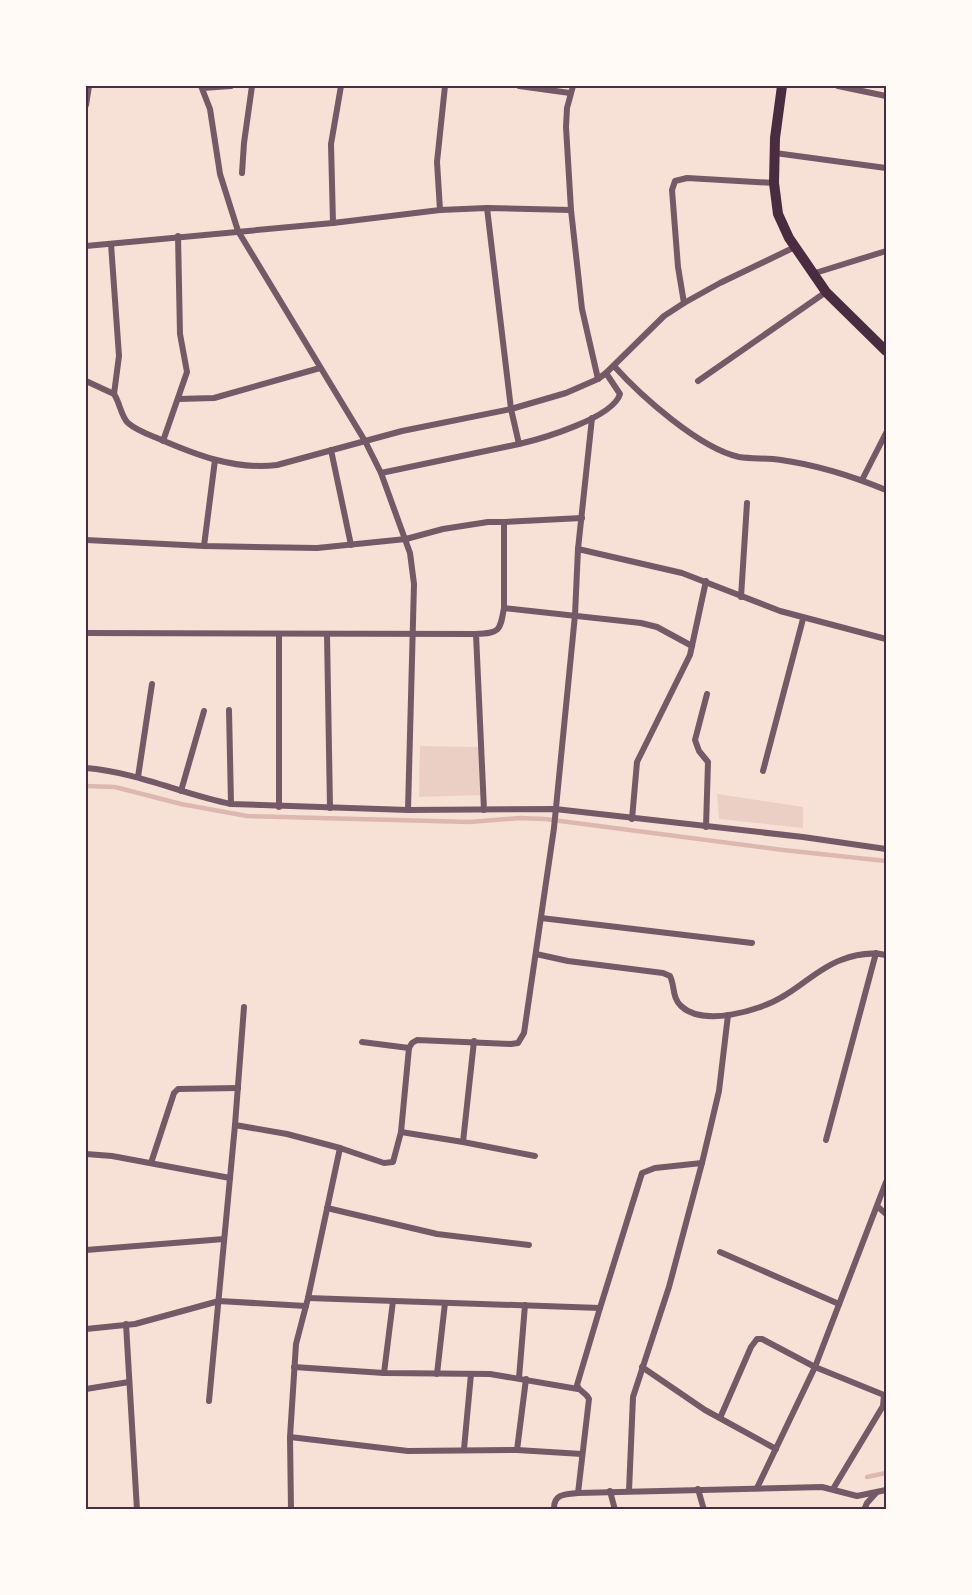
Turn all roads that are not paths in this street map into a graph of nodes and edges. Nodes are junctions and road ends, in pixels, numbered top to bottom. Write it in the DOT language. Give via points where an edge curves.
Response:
graph roads {
  1 [pos="89,86"];
  2 [pos="231,86"];
  3 [pos="252,86"];
  4 [pos="341,86"];
  5 [pos="445,86"];
  6 [pos="519,86"];
  7 [pos="573,86"];
  8 [pos="783,86"];
  9 [pos="838,86"];
  10 [pos="202,87"];
  11 [pos="570,93"];
  12 [pos="886,96"];
  13 [pos="86,105"];
  14 [pos="775,153"];
  15 [pos="886,168"];
  16 [pos="242,173"];
  17 [pos="774,183"];
  18 [pos="487,208"];
  19 [pos="440,210"];
  20 [pos="571,210"];
  21 [pos="333,223"];
  22 [pos="238,231"];
  23 [pos="178,236"];
  24 [pos="111,244"];
  25 [pos="86,246"];
  26 [pos="795,247"];
  27 [pos="886,251"];
  28 [pos="812,274"];
  29 [pos="826,292"];
  30 [pos="684,303"];
  31 [pos="886,351"];
  32 [pos="614,366"];
  33 [pos="320,368"];
  34 [pos="606,373"];
  35 [pos="598,379"];
  36 [pos="86,381"];
  37 [pos="698,381"];
  38 [pos="114,394"];
  39 [pos="178,399"];
  40 [pos="511,410"];
  41 [pos="592,418"];
  42 [pos="886,433"];
  43 [pos="163,441"];
  44 [pos="365,441"];
  45 [pos="519,444"];
  46 [pos="331,450"];
  47 [pos="214,460"];
  48 [pos="381,473"];
  49 [pos="862,480"];
  50 [pos="886,490"];
  51 [pos="747,503"];
  52 [pos="582,518"];
  53 [pos="504,522"];
  54 [pos="406,538"];
  55 [pos="86,540"];
  56 [pos="351,545"];
  57 [pos="204,546"];
  58 [pos="578,549"];
  59 [pos="706,581"];
  60 [pos="741,597"];
  61 [pos="504,608"];
  62 [pos="575,615"];
  63 [pos="803,618"];
  64 [pos="86,633"];
  65 [pos="411,633"];
  66 [pos="279,634"];
  67 [pos="327,634"];
  68 [pos="476,634"];
  69 [pos="886,639"];
  70 [pos="692,645"];
  71 [pos="152,684"];
  72 [pos="707,694"];
  73 [pos="229,710"];
  74 [pos="204,711"];
  75 [pos="86,768"];
  76 [pos="763,771"];
  77 [pos="138,777"];
  78 [pos="181,791"];
  79 [pos="231,804"];
  80 [pos="279,807"];
  81 [pos="330,808"];
  82 [pos="408,810"];
  83 [pos="484,810"];
  84 [pos="555,811"];
  85 [pos="632,819"];
  86 [pos="706,827"];
  87 [pos="886,849"];
  88 [pos="541,918"];
  89 [pos="752,943"];
  90 [pos="876,953"];
  91 [pos="536,954"];
  92 [pos="886,955"];
  93 [pos="244,1007"];
  94 [pos="728,1015"];
  95 [pos="474,1041"];
  96 [pos="362,1042"];
  97 [pos="409,1048"];
  98 [pos="238,1088"];
  99 [pos="235,1125"];
  100 [pos="401,1132"];
  101 [pos="826,1140"];
  102 [pos="462,1142"];
  103 [pos="340,1148"];
  104 [pos="86,1154"];
  105 [pos="535,1156"];
  106 [pos="151,1163"];
  107 [pos="702,1163"];
  108 [pos="230,1178"];
  109 [pos="886,1182"];
  110 [pos="877,1206"];
  111 [pos="327,1208"];
  112 [pos="886,1215"];
  113 [pos="224,1239"];
  114 [pos="529,1245"];
  115 [pos="86,1250"];
  116 [pos="720,1252"];
  117 [pos="308,1298"];
  118 [pos="219,1301"];
  119 [pos="393,1301"];
  120 [pos="445,1303"];
  121 [pos="840,1304"];
  122 [pos="525,1305"];
  123 [pos="306,1306"];
  124 [pos="600,1308"];
  125 [pos="126,1324"];
  126 [pos="86,1329"];
  127 [pos="294,1367"];
  128 [pos="642,1367"];
  129 [pos="815,1367"];
  130 [pos="384,1373"];
  131 [pos="437,1374"];
  132 [pos="471,1374"];
  133 [pos="522,1378"];
  134 [pos="129,1382"];
  135 [pos="86,1389"];
  136 [pos="578,1389"];
  137 [pos="886,1400"];
  138 [pos="209,1401"];
  139 [pos="720,1418"];
  140 [pos="290,1437"];
  141 [pos="464,1449"];
  142 [pos="776,1449"];
  143 [pos="517,1450"];
  144 [pos="582,1454"];
  145 [pos="757,1488"];
  146 [pos="698,1489"];
  147 [pos="837,1490"];
  148 [pos="886,1490"];
  149 [pos="610,1491"];
  150 [pos="629,1491"];
  151 [pos="578,1492"];
  152 [pos="876,1493"];
  153 [pos="137,1509"];
  154 [pos="291,1509"];
  155 [pos="554,1509"];
  156 [pos="615,1509"];
  157 [pos="704,1509"];
  158 [pos="864,1509"];
  1 -- 13 [label="street"];
  2 -- 10 [label="street"];
  3 -- 16 [label="street"];
  4 -- 21 [label="street" via="331,144"];
  5 -- 19 [label="street" via="437,162"];
  6 -- 11 [label="street"];
  7 -- 11 [label="street"];
  8 -- 14 [label="main road"];
  9 -- 12 [label="street"];
  10 -- 22 [label="street" via="210,109 220,174"];
  11 -- 20 [label="street" via="566,127"];
  14 -- 15 [label="street"];
  14 -- 17 [label="main road"];
  17 -- 26 [label="main road" via="778,214"];
  17 -- 30 [label="street" via="687,178 675,181 672,190"];
  18 -- 19 [label="street"];
  18 -- 20 [label="street"];
  18 -- 40 [label="street"];
  19 -- 21 [label="street"];
  20 -- 35 [label="street" via="582,309"];
  21 -- 22 [label="street"];
  22 -- 23 [label="street"];
  22 -- 33 [label="street"];
  23 -- 24 [label="street"];
  23 -- 39 [label="street" via="180,334 187,372"];
  24 -- 25 [label="street"];
  24 -- 38 [label="street" via="119,356"];
  26 -- 28 [label="main road"];
  26 -- 30 [label="street"];
  27 -- 28 [label="street"];
  28 -- 29 [label="main road"];
  29 -- 31 [label="main road"];
  29 -- 37 [label="street"];
  30 -- 32 [label="street" via="664,316"];
  32 -- 34 [label="street"];
  32 -- 49 [label="street" via="656,407 704,442 740,457 780,460"];
  33 -- 39 [label="street" via="214,398"];
  33 -- 44 [label="street"];
  34 -- 35 [label="street"];
  34 -- 41 [label="street" via="618,389 619,399"];
  35 -- 40 [label="street"];
  36 -- 38 [label="street"];
  38 -- 43 [label="street" via="127,422"];
  39 -- 43 [label="street"];
  40 -- 44 [label="street"];
  40 -- 45 [label="street"];
  41 -- 45 [label="street"];
  41 -- 52 [label="street"];
  42 -- 49 [label="street"];
  43 -- 47 [label="street"];
  44 -- 46 [label="street"];
  44 -- 48 [label="street"];
  45 -- 48 [label="street"];
  46 -- 47 [label="street" via="259,467"];
  46 -- 56 [label="street"];
  47 -- 57 [label="street"];
  48 -- 54 [label="street"];
  49 -- 50 [label="street"];
  51 -- 60 [label="street"];
  52 -- 53 [label="street"];
  52 -- 58 [label="street"];
  53 -- 54 [label="street"];
  53 -- 61 [label="street"];
  54 -- 56 [label="street"];
  54 -- 65 [label="street" via="413,569"];
  55 -- 57 [label="street"];
  56 -- 57 [label="street" via="286,549"];
  58 -- 59 [label="street"];
  58 -- 62 [label="street"];
  59 -- 60 [label="street"];
  59 -- 70 [label="street"];
  60 -- 63 [label="street"];
  61 -- 62 [label="street"];
  61 -- 68 [label="street" via="501,627 495,632"];
  62 -- 70 [label="street" via="657,627"];
  62 -- 84 [label="street"];
  63 -- 69 [label="street"];
  63 -- 76 [label="street"];
  64 -- 66 [label="street"];
  65 -- 67 [label="street"];
  65 -- 68 [label="street"];
  65 -- 82 [label="street"];
  66 -- 67 [label="street"];
  66 -- 80 [label="street"];
  67 -- 81 [label="street"];
  68 -- 83 [label="street"];
  70 -- 85 [label="street" via="684,671 640,753"];
  71 -- 77 [label="street"];
  72 -- 86 [label="street" via="695,740 708,762"];
  73 -- 79 [label="street"];
  74 -- 78 [label="street"];
  75 -- 77 [label="street"];
  77 -- 78 [label="street"];
  78 -- 79 [label="street"];
  79 -- 80 [label="street"];
  80 -- 81 [label="street"];
  81 -- 82 [label="street"];
  82 -- 83 [label="street"];
  83 -- 84 [label="street"];
  84 -- 85 [label="street"];
  84 -- 88 [label="street"];
  85 -- 86 [label="street"];
  86 -- 87 [label="street"];
  88 -- 89 [label="street"];
  88 -- 91 [label="street"];
  90 -- 92 [label="street"];
  90 -- 94 [label="street" via="838,960 774,1002"];
  90 -- 101 [label="street"];
  91 -- 94 [label="street" via="670,976 675,998 687,1011 715,1017"];
  91 -- 95 [label="street" via="522,1040 511,1044"];
  93 -- 98 [label="street"];
  94 -- 107 [label="street" via="719,1091"];
  95 -- 97 [label="street" via="417,1040"];
  95 -- 102 [label="street"];
  96 -- 97 [label="street"];
  97 -- 100 [label="street"];
  98 -- 99 [label="street"];
  98 -- 106 [label="street" via="178,1089"];
  99 -- 103 [label="street"];
  99 -- 108 [label="street"];
  100 -- 102 [label="street"];
  100 -- 103 [label="street" via="395,1157 389,1163"];
  102 -- 105 [label="street"];
  103 -- 111 [label="street"];
  104 -- 106 [label="street"];
  106 -- 108 [label="street"];
  107 -- 124 [label="street" via="642,1173"];
  107 -- 128 [label="street" via="669,1287"];
  108 -- 113 [label="street"];
  109 -- 110 [label="street"];
  110 -- 112 [label="street"];
  110 -- 121 [label="street"];
  111 -- 114 [label="street" via="437,1234"];
  111 -- 117 [label="street"];
  113 -- 115 [label="street"];
  113 -- 118 [label="street"];
  116 -- 121 [label="street"];
  117 -- 119 [label="street"];
  117 -- 123 [label="street"];
  118 -- 123 [label="street"];
  118 -- 125 [label="street"];
  118 -- 138 [label="street"];
  119 -- 120 [label="street"];
  119 -- 130 [label="street"];
  120 -- 122 [label="street"];
  120 -- 131 [label="street"];
  121 -- 129 [label="street"];
  122 -- 124 [label="street"];
  122 -- 133 [label="street"];
  123 -- 127 [label="street"];
  124 -- 136 [label="street"];
  125 -- 126 [label="street"];
  125 -- 134 [label="street"];
  127 -- 130 [label="street"];
  127 -- 140 [label="street"];
  128 -- 139 [label="street"];
  128 -- 150 [label="street" via="632,1406"];
  129 -- 137 [label="street" via="884,1395"];
  129 -- 139 [label="street" via="757,1338"];
  129 -- 142 [label="street"];
  130 -- 131 [label="street"];
  131 -- 132 [label="street"];
  132 -- 133 [label="street"];
  132 -- 141 [label="street"];
  133 -- 136 [label="street"];
  133 -- 143 [label="street"];
  134 -- 135 [label="street"];
  134 -- 153 [label="street"];
  136 -- 144 [label="street" via="589,1399"];
  137 -- 147 [label="street"];
  139 -- 142 [label="street"];
  140 -- 141 [label="street" via="408,1451"];
  140 -- 154 [label="street"];
  141 -- 143 [label="street"];
  142 -- 145 [label="street"];
  143 -- 144 [label="street"];
  144 -- 151 [label="street"];
  145 -- 146 [label="street"];
  145 -- 147 [label="street"];
  146 -- 150 [label="street"];
  146 -- 157 [label="street"];
  147 -- 152 [label="street" via="857,1496"];
  148 -- 152 [label="street"];
  149 -- 150 [label="street"];
  149 -- 151 [label="street"];
  149 -- 156 [label="street"];
  151 -- 155 [label="street" via="560,1495"];
  152 -- 158 [label="street"];
}
